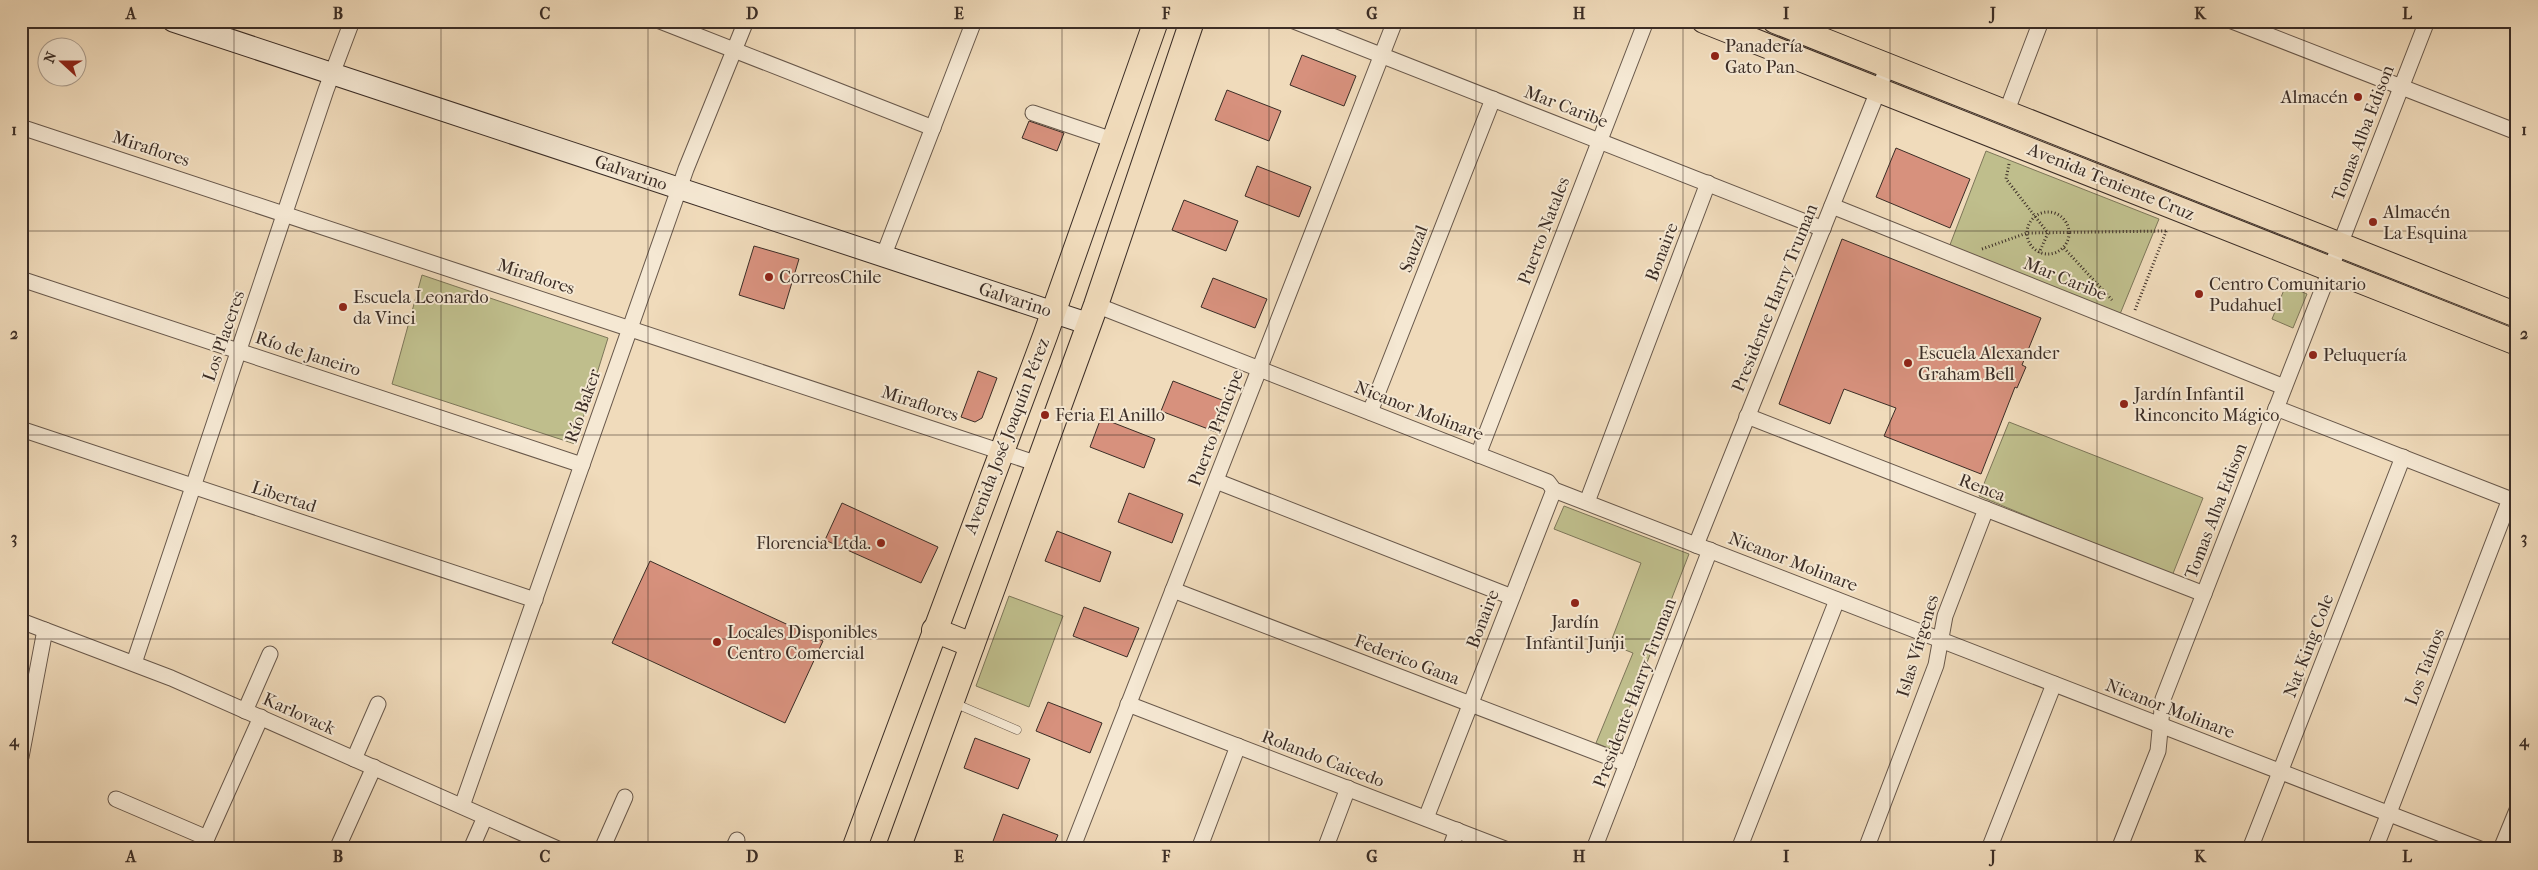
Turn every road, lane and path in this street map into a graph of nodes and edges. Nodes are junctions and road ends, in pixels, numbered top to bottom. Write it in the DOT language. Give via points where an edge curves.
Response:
graph roads {
  1 [pos="172,21"];
  2 [pos="352,21"];
  3 [pos="660,21"];
  4 [pos="746,21"];
  5 [pos="974,21"];
  6 [pos="1156,21"];
  7 [pos="1192,21"];
  8 [pos="1294,21"];
  9 [pos="1395,21"];
  10 [pos="1646,21"];
  11 [pos="1704,21"];
  12 [pos="1775,21"];
  13 [pos="2041,21"];
  14 [pos="2232,21"];
  15 [pos="2427,21"];
  16 [pos="734,50"];
  17 [pos="1382,56"];
  18 [pos="1888,66"];
  19 [pos="332,73"];
  20 [pos="2401,88"];
  21 [pos="1878,90"];
  22 [pos="1493,99"];
  23 [pos="1032,113"];
  24 [pos="2006,113"];
  25 [pos="21,127"];
  26 [pos="933,128"];
  27 [pos="2517,132"];
  28 [pos="1113,140"];
  29 [pos="1600,141"];
  30 [pos="2014,144"];
  31 [pos="1708,183"];
  32 [pos="679,190"];
  33 [pos="1832,206"];
  34 [pos="2176,208"];
  35 [pos="285,213"];
  36 [pos="2034,217"];
  37 [pos="1823,229"];
  38 [pos="2166,231"];
  39 [pos="2069,232"];
  40 [pos="2027,233"];
  41 [pos="2048,233"];
  42 [pos="2340,245"];
  43 [pos="2064,248"];
  44 [pos="2039,253"];
  45 [pos="883,257"];
  46 [pos="1965,259"];
  47 [pos="2330,269"];
  48 [pos="21,279"];
  49 [pos="1053,312"];
  50 [pos="2517,314"];
  51 [pos="1092,315"];
  52 [pos="2130,323"];
  53 [pos="631,328"];
  54 [pos="2517,343"];
  55 [pos="239,351"];
  56 [pos="1259,369"];
  57 [pos="2284,387"];
  58 [pos="2276,408"];
  59 [pos="1370,412"];
  60 [pos="1748,416"];
  61 [pos="21,429"];
  62 [pos="1002,450"];
  63 [pos="1478,455"];
  64 [pos="2403,457"];
  65 [pos="1038,464"];
  66 [pos="582,465"];
  67 [pos="1216,481"];
  68 [pos="194,486"];
  69 [pos="1554,490"];
  70 [pos="2514,500"];
  71 [pos="1587,502"];
  72 [pos="1986,509"];
  73 [pos="1696,545"];
  74 [pos="1710,550"];
  75 [pos="1173,590"];
  76 [pos="2204,594"];
  77 [pos="1512,597"];
  78 [pos="535,600"];
  79 [pos="1837,600"];
  80 [pos="21,621"];
  81 [pos="45,630"];
  82 [pos="934,630"];
  83 [pos="1941,640"];
  84 [pos="972,645"];
  85 [pos="270,654"];
  86 [pos="134,663"];
  87 [pos="2054,684"];
  88 [pos="952,702"];
  89 [pos="378,704"];
  90 [pos="1128,704"];
  91 [pos="1470,704"];
  92 [pos="245,711"];
  93 [pos="261,717"];
  94 [pos="2161,725"];
  95 [pos="1017,730"];
  96 [pos="1238,746"];
  97 [pos="21,757"];
  98 [pos="354,759"];
  99 [pos="1627,764"];
  100 [pos="374,768"];
  101 [pos="2280,772"];
  102 [pos="1348,788"];
  103 [pos="625,798"];
  104 [pos="116,799"];
  105 [pos="462,806"];
  106 [pos="2517,810"];
  107 [pos="2388,813"];
  108 [pos="485,816"];
  109 [pos="1426,818"];
  110 [pos="1457,830"];
  111 [pos="204,843"];
  112 [pos="337,849"];
  113 [pos="471,849"];
  114 [pos="558,849"];
  115 [pos="602,849"];
  116 [pos="854,849"];
  117 [pos="898,849"];
  118 [pos="1072,849"];
  119 [pos="1199,849"];
  120 [pos="1325,849"];
  121 [pos="1450,849"];
  122 [pos="1504,849"];
  123 [pos="1594,849"];
  124 [pos="1739,849"];
  125 [pos="1866,849"];
  126 [pos="1989,849"];
  127 [pos="2119,849"];
  128 [pos="2250,849"];
  129 [pos="2375,849"];
  130 [pos="2480,849"];
  131 [pos="2502,849"];
  1 -- 19 [label="street, Galvarino"];
  2 -- 19 [label="street, Los Placeres"];
  3 -- 16 [label="street"];
  4 -- 16 [label="street, Río Baker"];
  5 -- 26 [label="street"];
  6 -- 28 [label="main road, Avenida José Joaquín Pérez"];
  7 -- 51 [label="main road, Avenida José Joaquín Pérez"];
  8 -- 17 [label="street, Mar Caribe"];
  9 -- 17 [label="street, Puerto Príncipe"];
  10 -- 29 [label="street, Puerto Natales"];
  11 -- 21 [label="main road, Avenida Teniente Cruz"];
  12 -- 18 [label="main road, Avenida Teniente Cruz"];
  13 -- 24 [label="street"];
  14 -- 20 [label="street"];
  15 -- 20 [label="street, Tomas Alba Edison"];
  16 -- 26 [label="street"];
  16 -- 32 [label="street, Río Baker"];
  17 -- 22 [label="street, Mar Caribe"];
  17 -- 56 [label="street, Puerto Príncipe"];
  18 -- 21 [label="street, Presidente Harry Truman"];
  18 -- 24 [label="main road, Avenida Teniente Cruz"];
  19 -- 32 [label="street, Galvarino"];
  19 -- 35 [label="street, Los Placeres"];
  20 -- 27 [label="street"];
  20 -- 42 [label="street, Tomas Alba Edison"];
  21 -- 30 [label="main road, Avenida Teniente Cruz"];
  21 -- 33 [label="street, Presidente Harry Truman"];
  22 -- 29 [label="street, Mar Caribe"];
  22 -- 59 [label="street, Sauzal"];
  23 -- 28 [label="street"];
  24 -- 42 [label="main road, Avenida Teniente Cruz"];
  25 -- 35 [label="street, Miraflores"];
  26 -- 45 [label="street"];
  28 -- 49 [label="main road, Avenida José Joaquín Pérez"];
  29 -- 31 [label="street, Mar Caribe"];
  29 -- 63 [label="street, Puerto Natales"];
  30 -- 34 [label="main road, Avenida Teniente Cruz"];
  30 -- 36 [label="path" via="2006,179"];
  31 -- 37 [label="street, Mar Caribe"];
  31 -- 71 [label="street, Bonaire"];
  32 -- 45 [label="street, Galvarino"];
  32 -- 53 [label="street, Río Baker"];
  33 -- 37 [label="street, Presidente Harry Truman"];
  33 -- 46 [label="street, Mar Caribe"];
  34 -- 38 [label="path"];
  34 -- 47 [label="main road, Avenida Teniente Cruz"];
  35 -- 53 [label="street, Miraflores"];
  35 -- 55 [label="street, Los Placeres"];
  36 -- 39 [label="path" via="2054,213 2065,221"];
  36 -- 40 [label="path"];
  36 -- 41 [label="path"];
  37 -- 60 [label="street, Presidente Harry Truman"];
  38 -- 39 [label="path"];
  38 -- 52 [label="path"];
  39 -- 41 [label="path"];
  39 -- 43 [label="path"];
  40 -- 41 [label="path"];
  40 -- 44 [label="path" via="2029,244"];
  40 -- 46 [label="path" via="1971,253"];
  41 -- 44 [label="path"];
  42 -- 47 [label="street, Tomas Alba Edison"];
  42 -- 50 [label="main road, Avenida Teniente Cruz"];
  43 -- 44 [label="path" via="2052,255"];
  43 -- 52 [label="path"];
  45 -- 49 [label="street, Galvarino"];
  46 -- 52 [label="street, Mar Caribe"];
  47 -- 54 [label="main road, Avenida Teniente Cruz"];
  47 -- 57 [label="street, Tomas Alba Edison"];
  48 -- 55 [label="street, Río de Janeiro"];
  49 -- 51 [label="street, Galvarino"];
  49 -- 62 [label="main road, Avenida José Joaquín Pérez"];
  51 -- 56 [label="street, Nicanor Molinare"];
  51 -- 65 [label="main road, Avenida José Joaquín Pérez"];
  52 -- 57 [label="street, Mar Caribe"];
  53 -- 62 [label="street, Miraflores"];
  53 -- 66 [label="street, Río Baker"];
  55 -- 66 [label="street, Río de Janeiro"];
  55 -- 68 [label="street, Los Placeres"];
  56 -- 59 [label="street, Nicanor Molinare"];
  56 -- 67 [label="street, Puerto Príncipe"];
  57 -- 58 [label="street, Tomas Alba Edison"];
  58 -- 64 [label="street"];
  58 -- 76 [label="street, Tomas Alba Edison"];
  59 -- 63 [label="street, Nicanor Molinare"];
  60 -- 72 [label="street, Renca"];
  60 -- 73 [label="street, Presidente Harry Truman"];
  61 -- 68 [label="street, Libertad"];
  62 -- 65 [label="street, Miraflores"];
  62 -- 82 [label="main road, Avenida José Joaquín Pérez"];
  63 -- 69 [label="street, Nicanor Molinare" via="1548,482"];
  64 -- 70 [label="street"];
  64 -- 101 [label="street, Nat King Cole"];
  65 -- 84 [label="main road, Avenida José Joaquín Pérez"];
  66 -- 78 [label="street, Río Baker"];
  67 -- 75 [label="street, Puerto Príncipe"];
  67 -- 77 [label="street"];
  68 -- 78 [label="street, Libertad"];
  68 -- 86 [label="street, Los Placeres"];
  69 -- 71 [label="street, Nicanor Molinare"];
  69 -- 77 [label="street, Bonaire"];
  70 -- 107 [label="street, Los Taínos"];
  71 -- 73 [label="street, Nicanor Molinare"];
  72 -- 76 [label="street, Renca"];
  72 -- 83 [label="street, Islas Vírgenes" via="1945,616"];
  73 -- 74 [label="street, Nicanor Molinare"];
  74 -- 79 [label="street, Nicanor Molinare"];
  74 -- 99 [label="street, Presidente Harry Truman"];
  75 -- 90 [label="street, Puerto Príncipe"];
  75 -- 91 [label="street, Federico Gana"];
  76 -- 94 [label="street, Tomas Alba Edison" via="2163,699"];
  77 -- 91 [label="street, Bonaire"];
  78 -- 105 [label="street, Río Baker"];
  79 -- 83 [label="street, Nicanor Molinare"];
  79 -- 124 [label="street"];
  80 -- 81 [label="street, Karlovack"];
  81 -- 86 [label="street, Karlovack"];
  81 -- 97 [label="street"];
  82 -- 84 [label="main road"];
  82 -- 116 [label="main road, Avenida José Joaquín Pérez"];
  83 -- 87 [label="street, Nicanor Molinare"];
  83 -- 125 [label="street, Islas Vírgenes" via="1936,664"];
  84 -- 88 [label="main road, Avenida José Joaquín Pérez"];
  85 -- 92 [label="street"];
  86 -- 92 [label="street, Karlovack"];
  87 -- 94 [label="street, Nicanor Molinare"];
  87 -- 126 [label="street"];
  88 -- 95 [label="lane"];
  88 -- 117 [label="main road, Avenida José Joaquín Pérez"];
  89 -- 98 [label="street"];
  90 -- 96 [label="street, Rolando Caicedo"];
  90 -- 118 [label="street, Puerto Príncipe"];
  91 -- 99 [label="street, Federico Gana"];
  91 -- 109 [label="street, Bonaire"];
  92 -- 93 [label="street, Karlovack"];
  93 -- 98 [label="street, Karlovack"];
  93 -- 111 [label="street"];
  94 -- 101 [label="street, Nicanor Molinare"];
  94 -- 127 [label="street, Tomas Alba Edison" via="2158,751"];
  96 -- 102 [label="street, Rolando Caicedo"];
  96 -- 119 [label="street"];
  98 -- 100 [label="street, Karlovack"];
  99 -- 123 [label="street, Presidente Harry Truman"];
  100 -- 105 [label="street, Karlovack"];
  100 -- 112 [label="street"];
  101 -- 107 [label="street, Nicanor Molinare"];
  101 -- 128 [label="street, Nat King Cole"];
  102 -- 109 [label="street, Rolando Caicedo"];
  102 -- 120 [label="street"];
  103 -- 115 [label="street"];
  104 -- 111 [label="street"];
  105 -- 108 [label="street, Karlovack"];
  106 -- 131 [label="street"];
  107 -- 129 [label="street, Los Taínos"];
  107 -- 130 [label="street, Nicanor Molinare"];
  108 -- 113 [label="street"];
  108 -- 114 [label="street, Karlovack"];
  109 -- 110 [label="street, Rolando Caicedo"];
  110 -- 121 [label="street"];
  110 -- 122 [label="street, Rolando Caicedo"];
}
